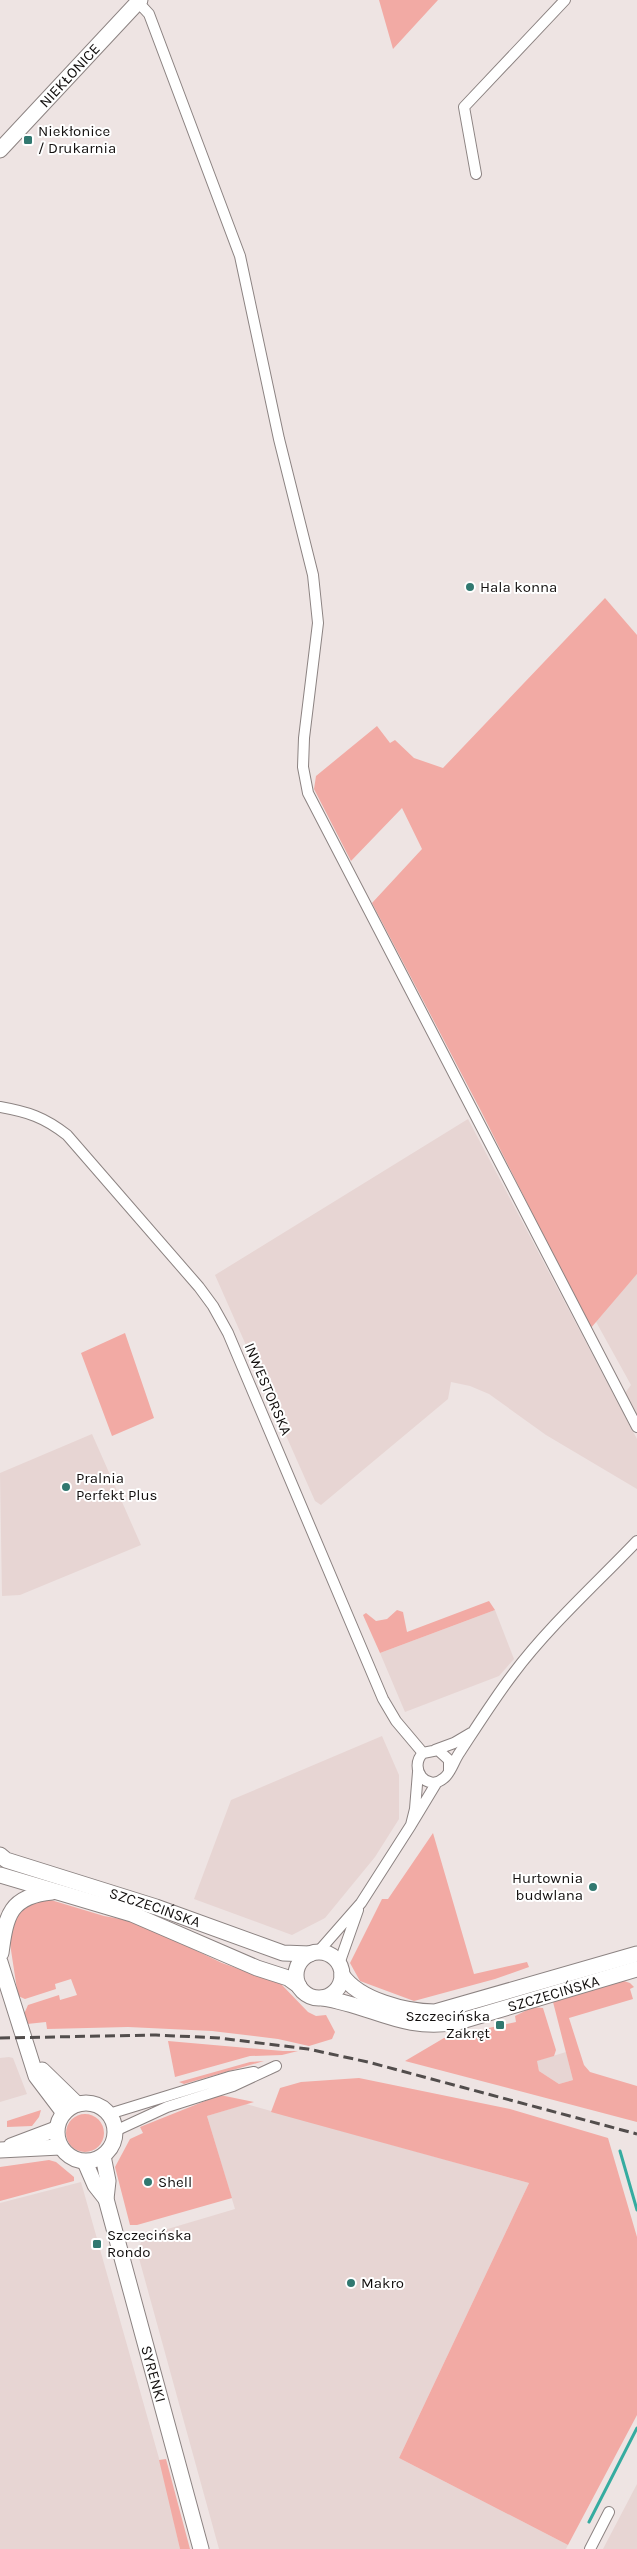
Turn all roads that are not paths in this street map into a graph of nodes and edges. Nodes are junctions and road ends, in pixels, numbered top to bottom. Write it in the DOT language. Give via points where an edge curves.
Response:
graph roads {
  1 [pos="566,0"];
  2 [pos="139,1"];
  3 [pos="0,150"];
  4 [pos="476,174"];
  5 [pos="0,1107"];
  6 [pos="637,1427"];
  7 [pos="637,1540"];
  8 [pos="474,1731"];
  9 [pos="435,1750"];
  10 [pos="423,1753"];
  11 [pos="449,1770"];
  12 [pos="418,1772"];
  13 [pos="437,1782"];
  14 [pos="411,1825"];
  15 [pos="0,1855"];
  16 [pos="0,1875"];
  17 [pos="59,1891"];
  18 [pos="361,1903"];
  19 [pos="314,1953"];
  20 [pos="637,1954"];
  21 [pos="1,1958"];
  22 [pos="340,1969"];
  23 [pos="637,1969"];
  24 [pos="299,1986"];
  25 [pos="323,1998"];
  26 [pos="32,2057"];
  27 [pos="77,2104"];
  28 [pos="64,2113"];
  29 [pos="109,2114"];
  30 [pos="56,2128"];
  31 [pos="115,2131"];
  32 [pos="60,2148"];
  33 [pos="0,2150"];
  34 [pos="103,2156"];
  35 [pos="85,2162"];
  36 [pos="106,2199"];
  37 [pos="609,2512"];
  38 [pos="200,2549"];
  39 [pos="590,2549"];
  1 -- 4 [label="street" via="464,107"];
  2 -- 3 [label="main road, NIEKŁONICE"];
  2 -- 6 [label="street" via="149,14 240,256 279,439 313,575 318,622 304,738 303,767 308,793"];
  5 -- 10 [label="street, INWESTORSKA" via="31,1113 67,1135 214,1306 383,1700"];
  7 -- 8 [label="street" via="525,1660"];
  8 -- 9 [label="street"];
  8 -- 11 [label="street"];
  9 -- 10 [label="street"];
  9 -- 11 [label="street" via="446,1756"];
  10 -- 12 [label="street" via="417,1762"];
  11 -- 13 [label="street" via="444,1779"];
  12 -- 13 [label="street" via="425,1780"];
  12 -- 14 [label="street"];
  13 -- 14 [label="street"];
  14 -- 18 [label="street"];
  15 -- 19 [label="main road, SZCZECIŃSKA" via="6,1860 156,1907 283,1953"];
  16 -- 17 [label="main road, SZCZECIŃSKA"];
  17 -- 21 [label="main road" via="26,1897 12,1909 7,1919"];
  17 -- 24 [label="main road, SZCZECIŃSKA" via="151,1921 257,1968 288,1978"];
  18 -- 19 [label="street"];
  18 -- 22 [label="street"];
  19 -- 22 [label="main road" via="330,1955"];
  19 -- 24 [label="main road" via="301,1961 297,1970"];
  20 -- 22 [label="main road, SZCZECIŃSKA" via="435,2012 412,2010 363,1994 349,1984"];
  21 -- 26 [label="main road"];
  22 -- 25 [label="main road" via="337,1990"];
  23 -- 25 [label="main road, SZCZECIŃSKA" via="440,2026 402,2022"];
  24 -- 25 [label="main road" via="307,1994"];
  26 -- 27 [label="main road"];
  26 -- 28 [label="main road" via="36,2076"];
  27 -- 28 [label="main road"];
  27 -- 29 [label="main road" via="94,2104"];
  28 -- 30 [label="main road"];
  29 -- 31 [label="main road"];
  29 -- 31 [label="street" via="272,2067 233,2086 167,2107"];
  30 -- 32 [label="main road"];
  30 -- 33 [label="main road"];
  31 -- 34 [label="main road" via="110,2149"];
  32 -- 33 [label="main road"];
  32 -- 35 [label="main road" via="67,2155"];
  34 -- 35 [label="main road"];
  34 -- 36 [label="main road, SYRENKI" via="108,2181"];
  35 -- 36 [label="main road, SYRENKI" via="95,2185"];
  36 -- 38 [label="main road, SYRENKI"];
  37 -- 39 [label="street"];
}
